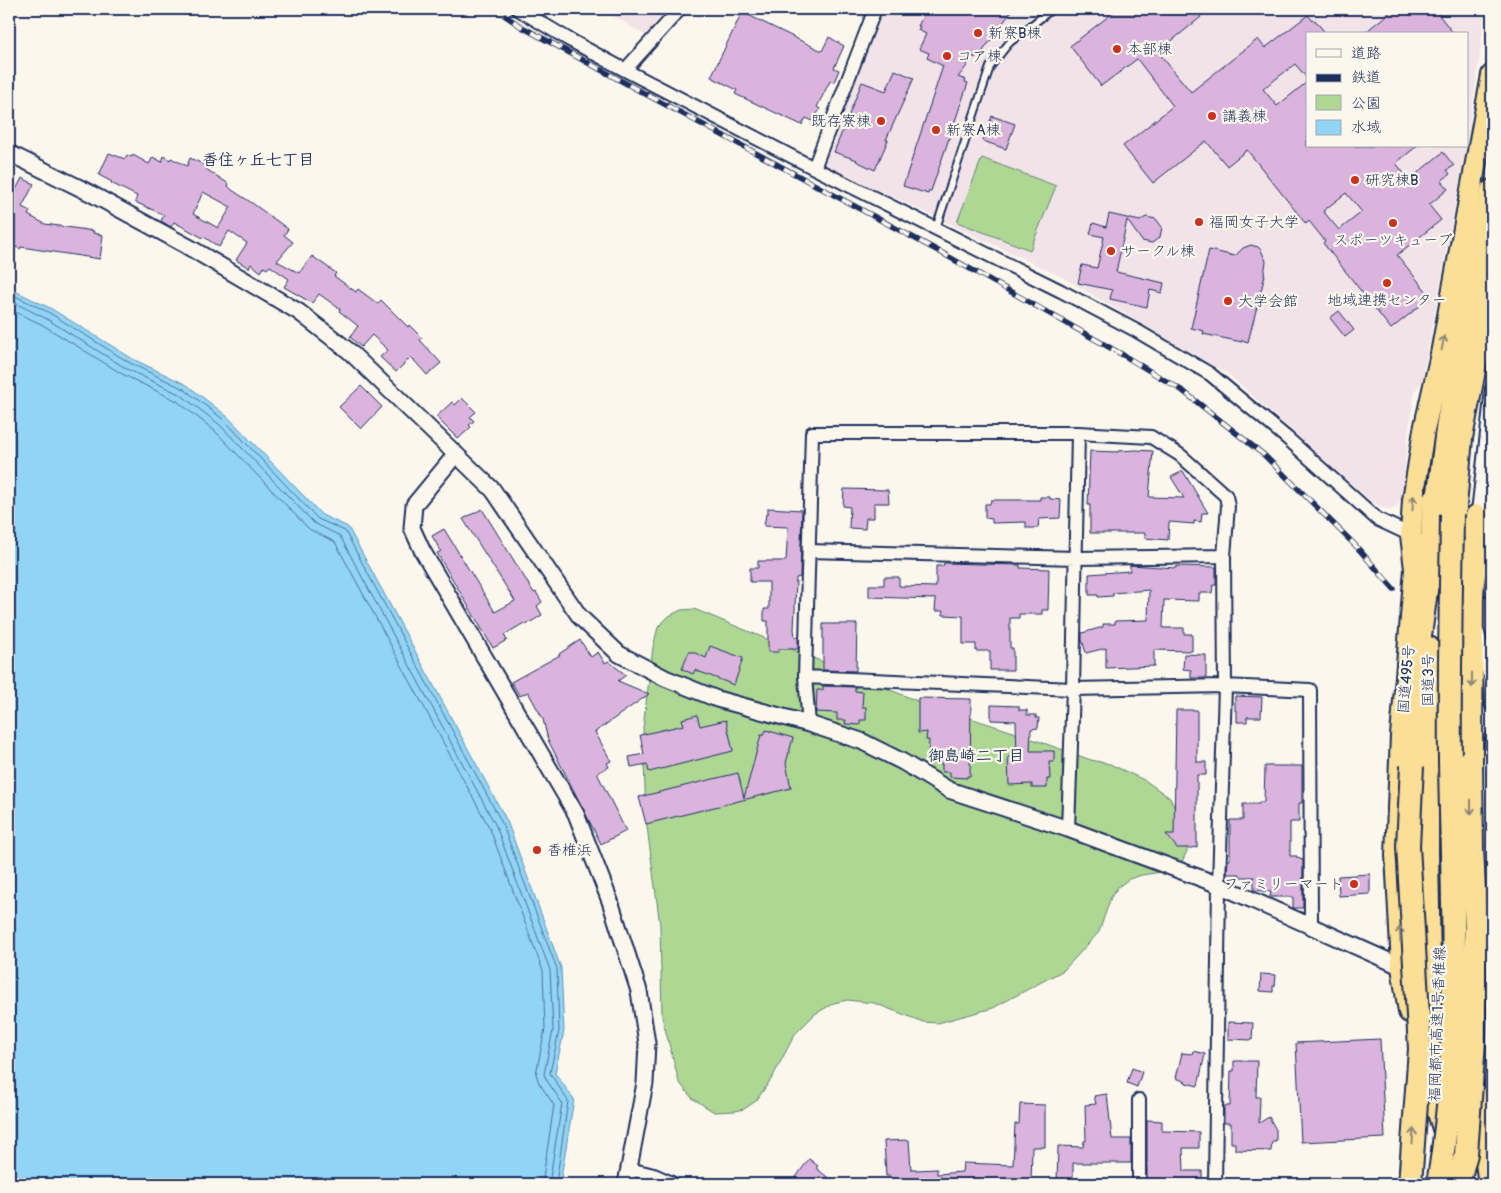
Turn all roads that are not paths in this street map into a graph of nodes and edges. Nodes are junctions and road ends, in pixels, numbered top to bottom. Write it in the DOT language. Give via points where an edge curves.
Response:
graph roads {
  1 [pos="518,9"];
  2 [pos="680,9"];
  3 [pos="875,9"];
  4 [pos="1052,9"];
  5 [pos="625,70"];
  6 [pos="1492,75"];
  7 [pos="9,153"];
  8 [pos="814,168"];
  9 [pos="1484,175"];
  10 [pos="1492,191"];
  11 [pos="936,228"];
  12 [pos="1492,264"];
  13 [pos="1492,282"];
  14 [pos="1469,288"];
  15 [pos="1492,345"];
  16 [pos="1492,389"];
  17 [pos="1469,400"];
  18 [pos="1078,433"];
  19 [pos="1462,438"];
  20 [pos="1489,442"];
  21 [pos="456,454"];
  22 [pos="1492,492"];
  23 [pos="1456,506"];
  24 [pos="1477,516"];
  25 [pos="1411,535"];
  26 [pos="809,551"];
  27 [pos="1224,556"];
  28 [pos="1076,558"];
  29 [pos="1422,568"];
  30 [pos="1482,594"];
  31 [pos="805,677"];
  32 [pos="1225,686"];
  33 [pos="1073,689"];
  34 [pos="1492,705"];
  35 [pos="809,724"];
  36 [pos="1492,738"];
  37 [pos="1068,829"];
  38 [pos="1219,885"];
  39 [pos="1447,924"];
  40 [pos="1311,926"];
  41 [pos="1402,967"];
  42 [pos="1492,1080"];
  43 [pos="1139,1100"];
  44 [pos="629,1169"];
  45 [pos="626,1184"];
  46 [pos="674,1184"];
  47 [pos="1139,1184"];
  48 [pos="1216,1184"];
  49 [pos="1410,1184"];
  50 [pos="1424,1184"];
  51 [pos="1438,1184"];
  52 [pos="1463,1184"];
  53 [pos="1489,1184"];
  1 -- 5 [label="street"];
  2 -- 5 [label="street"];
  3 -- 8 [label="street"];
  4 -- 11 [label="lane" via="1009,43 990,68"];
  5 -- 8 [label="street"];
  6 -- 9 [label="highway, 国道495号"];
  7 -- 21 [label="street" via="88,192 299,312 350,350"];
  8 -- 11 [label="street"];
  9 -- 14 [label="highway, 国道495号"];
  25 -- 9 [label="highway, 国道495号, one-way" via="1424,430"];
  10 -- 39 [label="highway" via="1448,422 1436,516"];
  11 -- 25 [label="street" via="1129,326 1210,374 1377,519"];
  12 -- 39 [label="highway, bridge" via="1461,422 1452,514"];
  13 -- 17 [label="highway, 国道3号"];
  14 -- 29 [label="highway, 国道3号" via="1441,428"];
  15 -- 17 [label="highway"];
  16 -- 20 [label="street"];
  17 -- 19 [label="highway, 国道3号"];
  18 -- 26 [label="street" via="812,432"];
  18 -- 27 [label="street" via="1151,438 1180,455 1226,496"];
  18 -- 28 [label="street"];
  19 -- 20 [label="street"];
  19 -- 23 [label="highway, 国道3号"];
  20 -- 24 [label="street"];
  21 -- 35 [label="street" via="492,490 580,617 620,654 717,699"];
  21 -- 44 [label="street" via="414,505 412,528 576,814 610,901 639,991 647,1043 645,1083"];
  22 -- 30 [label="street"];
  23 -- 30 [label="highway"];
  23 -- 53 [label="highway, 国道3号" via="1453,728 1457,969"];
  24 -- 30 [label="highway"];
  24 -- 34 [label="street" via="1474,618 1490,677"];
  25 -- 29 [label="highway, 国道495号"];
  26 -- 28 [label="street"];
  26 -- 31 [label="street"];
  27 -- 28 [label="street"];
  27 -- 32 [label="street"];
  28 -- 33 [label="street"];
  41 -- 29 [label="highway, 国道495号, one-way" via="1396,855 1402,736"];
  49 -- 29 [label="highway, one-way, bridge" via="1420,1049 1408,846"];
  29 -- 52 [label="highway, 国道3号" via="1430,967"];
  30 -- 52 [label="highway, one-way, bridge" via="1471,758 1476,925 1474,1042"];
  31 -- 33 [label="street"];
  31 -- 35 [label="street"];
  32 -- 33 [label="street"];
  32 -- 38 [label="street"];
  32 -- 40 [label="street" via="1310,690"];
  33 -- 37 [label="street"];
  35 -- 37 [label="street" via="861,741 949,790"];
  36 -- 42 [label="street" via="1488,778"];
  37 -- 38 [label="street"];
  38 -- 40 [label="street"];
  38 -- 48 [label="street"];
  39 -- 50 [label="highway, 福岡都市高速1号香椎線" via="1439,1067"];
  39 -- 51 [label="highway, 福岡都市高速1号香椎線, bridge" via="1454,1017"];
  40 -- 41 [label="street"];
  41 -- 52 [label="highway, 国道495号" via="1412,1028"];
  43 -- 47 [label="street"];
  44 -- 45 [label="street"];
  44 -- 46 [label="street"];
}
